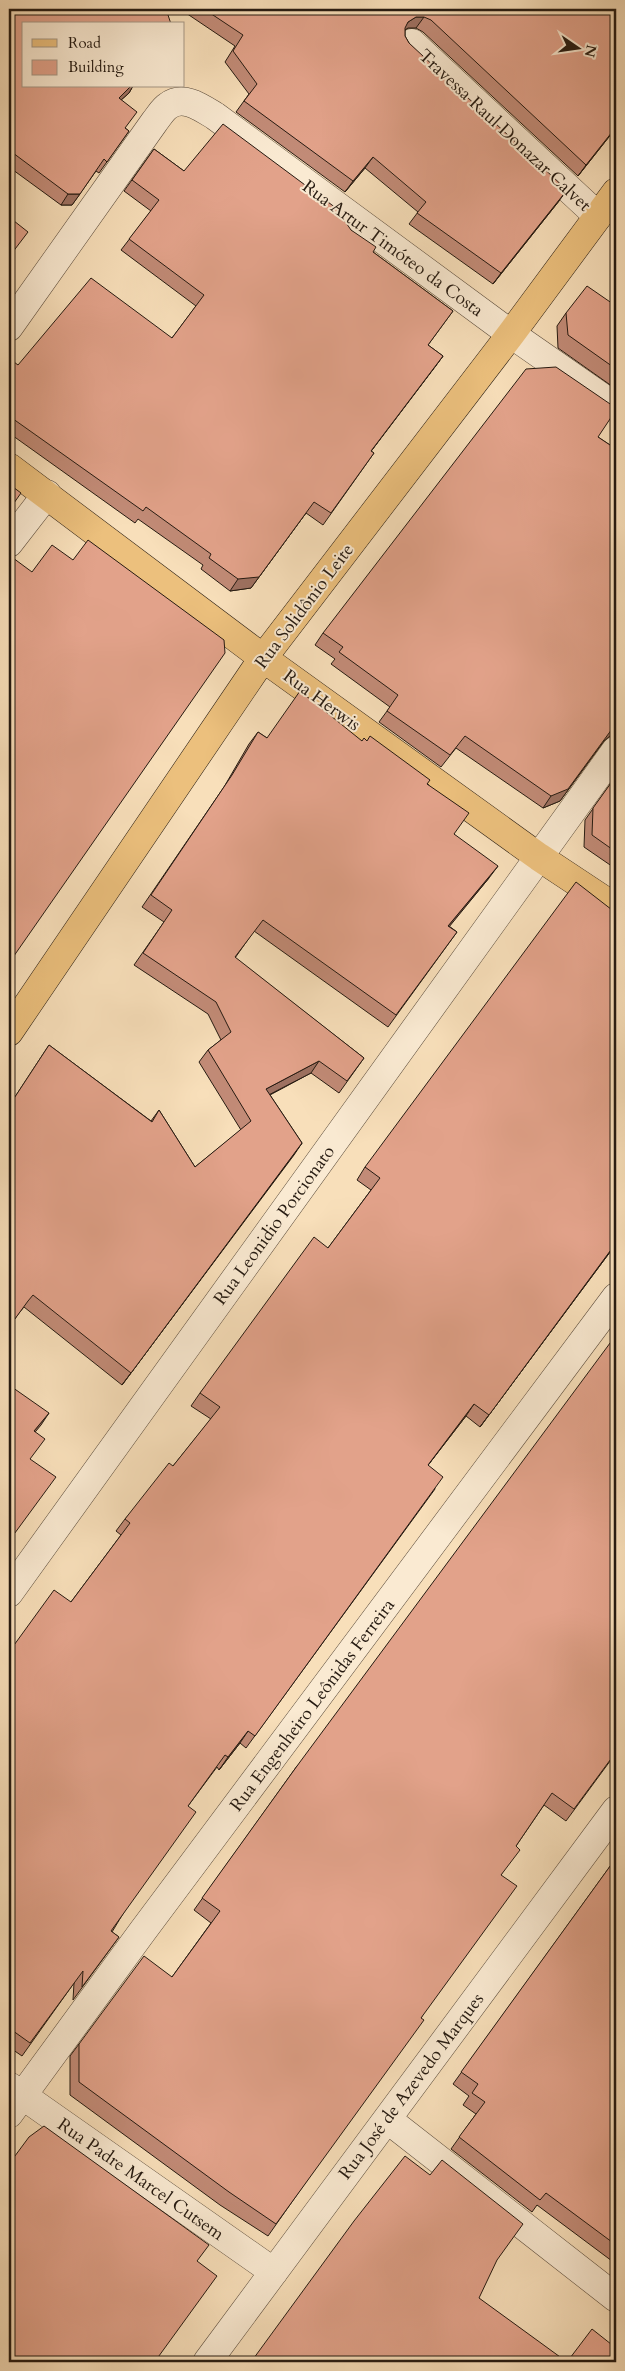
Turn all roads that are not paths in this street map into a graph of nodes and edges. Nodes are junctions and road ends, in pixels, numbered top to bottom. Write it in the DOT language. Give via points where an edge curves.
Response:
graph roads {
  1 [pos="412,42"];
  2 [pos="616,192"];
  3 [pos="598,216"];
  4 [pos="9,327"];
  5 [pos="511,334"];
  6 [pos="616,407"];
  7 [pos="9,467"];
  8 [pos="47,494"];
  9 [pos="9,543"];
  10 [pos="263,658"];
  11 [pos="616,750"];
  12 [pos="539,857"];
  13 [pos="616,908"];
  14 [pos="9,1032"];
  15 [pos="616,1297"];
  16 [pos="9,1593"];
  17 [pos="616,1810"];
  18 [pos="13,2099"];
  19 [pos="387,2120"];
  20 [pos="274,2272"];
  21 [pos="616,2298"];
  22 [pos="206,2362"];
  1 -- 3 [label="street, Travessa Raul Donazar Calvet"];
  2 -- 3 [label="main road, Rua Solidônio Leite"];
  3 -- 5 [label="main road, Rua Solidônio Leite"];
  4 -- 5 [label="street, Rua Artur Timóteo da Costa" via="168,105 180,101 215,116"];
  5 -- 6 [label="street, Rua Artur Timóteo da Costa"];
  5 -- 10 [label="main road, Rua Solidônio Leite"];
  7 -- 8 [label="main road, Rua Herwis"];
  8 -- 9 [label="street"];
  8 -- 10 [label="main road, Rua Herwis"];
  10 -- 12 [label="main road, Rua Herwis"];
  10 -- 14 [label="main road, Rua Solidônio Leite"];
  11 -- 12 [label="street, Rua Leonidio Porcionato"];
  12 -- 13 [label="main road, Rua Herwis"];
  12 -- 16 [label="street, Rua Leonidio Porcionato"];
  15 -- 18 [label="street, Rua Engenheiro Leônidas Ferreira"];
  17 -- 19 [label="street, Rua José de Azevedo Marques"];
  18 -- 20 [label="street, Rua Padre Marcel Cutsem"];
  19 -- 20 [label="street, Rua José de Azevedo Marques"];
  19 -- 21 [label="street"];
  20 -- 22 [label="street, Rua José de Azevedo Marques"];
}
